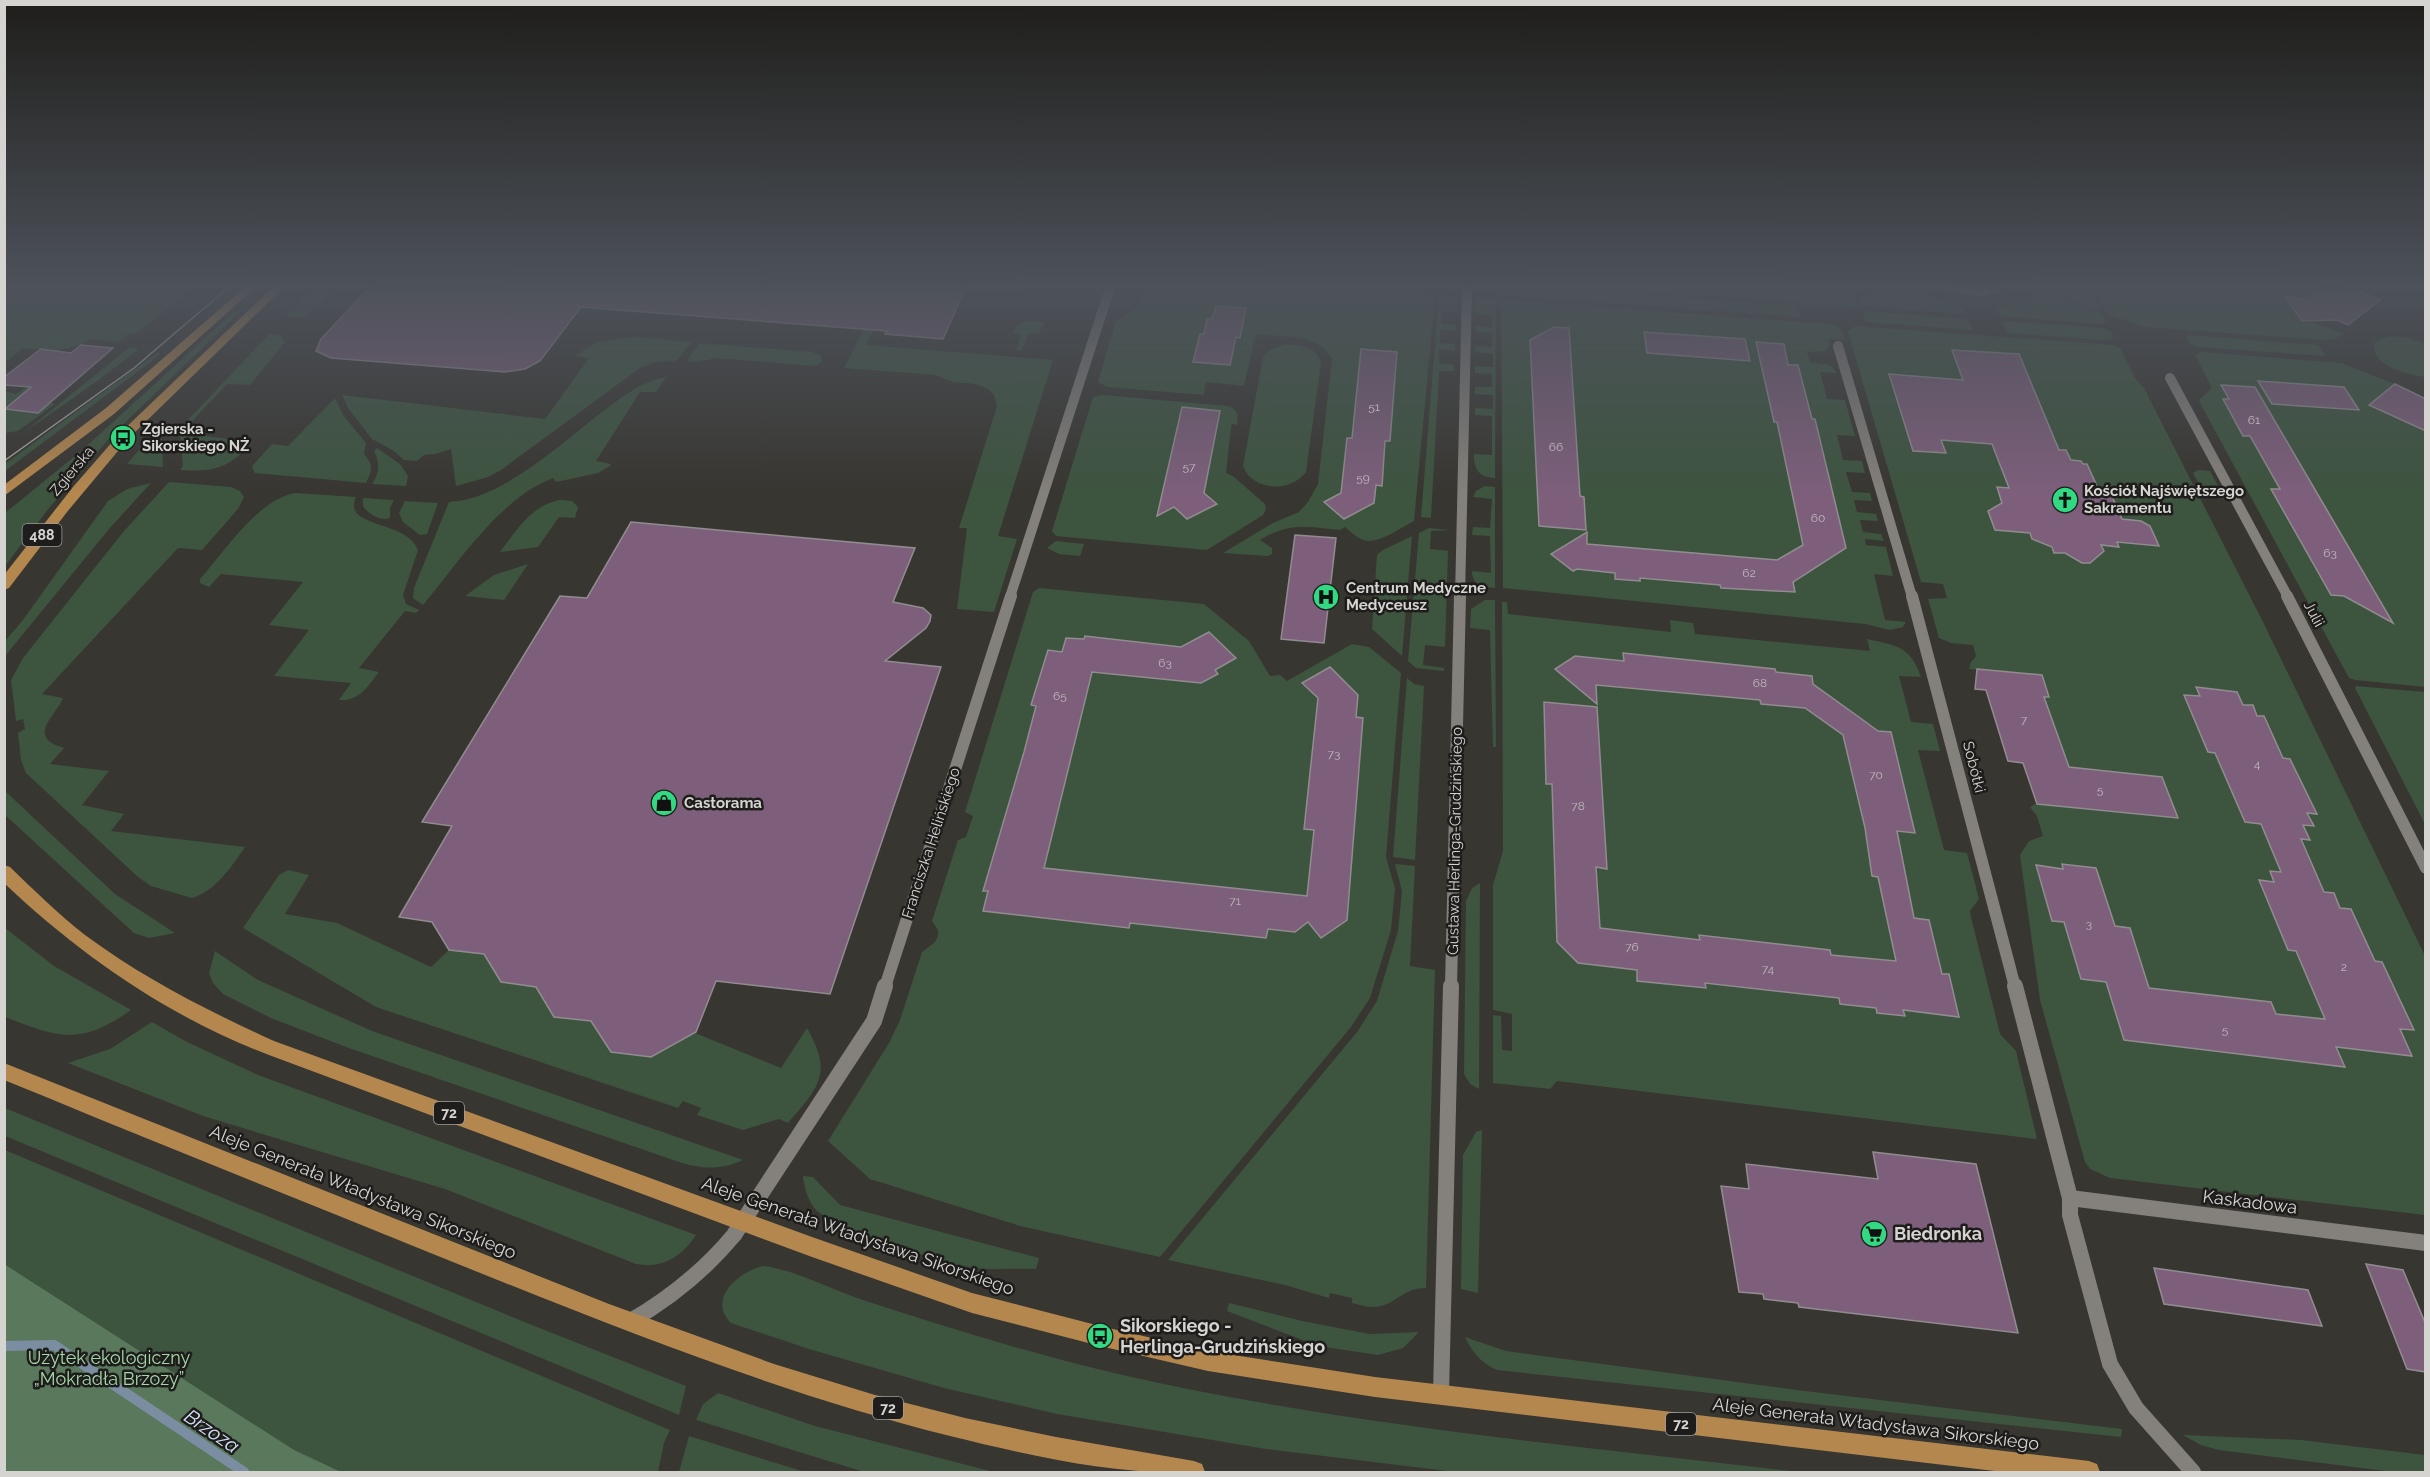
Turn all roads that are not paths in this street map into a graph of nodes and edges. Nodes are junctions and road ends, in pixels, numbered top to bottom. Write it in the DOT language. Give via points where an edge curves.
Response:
graph roads {
  1 [pos="173,356"];
  2 [pos="205,356"];
  3 [pos="1088,356"];
  4 [pos="1465,356"];
  5 [pos="1841,356"];
  6 [pos="2170,378"];
  7 [pos="4,492"];
  8 [pos="4,585"];
  9 [pos="2426,868"];
  10 [pos="4,872"];
  11 [pos="4,1071"];
  12 [pos="2070,1197"];
  13 [pos="743,1221"];
  14 [pos="2426,1243"];
  15 [pos="629,1322"];
  16 [pos="1441,1394"];
  17 [pos="1194,1473"];
  18 [pos="2089,1473"];
  19 [pos="2193,1473"];
  1 -- 7 [label="main road, Zgierska" via="111,411"];
  2 -- 8 [label="main road, Zgierska / 488" via="163,395 80,486"];
  3 -- 13 [label="street, Franciszka Helińskiego" via="874,1020"];
  4 -- 16 [label="street, Gustawa Herlinga-Grudzińskiego"];
  5 -- 12 [label="street, Sobótki" via="1926,645"];
  6 -- 9 [label="street, Julii" via="2309,636"];
  10 -- 13 [label="main road, Aleje Generała Władysława Sikorskiego / 72" via="55,920 104,957 208,1020 280,1051"];
  11 -- 15 [label="main road, Aleje Generała Władysława Sikorskiego / 72"];
  12 -- 14 [label="street, Kaskadowa"];
  12 -- 19 [label="street, Sobótki" via="2070,1215 2117,1380 2145,1420"];
  13 -- 15 [label="street, Franciszka Helińskiego" via="694,1276"];
  13 -- 16 [label="main road, Aleje Generała Władysława Sikorskiego / 72" via="972,1303 1100,1336 1274,1372"];
  15 -- 17 [label="main road, Aleje Generała Władysława Sikorskiego / 72" via="830,1393 960,1428"];
  16 -- 18 [label="main road, Aleje Generała Władysława Sikorskiego / 72"];
}
